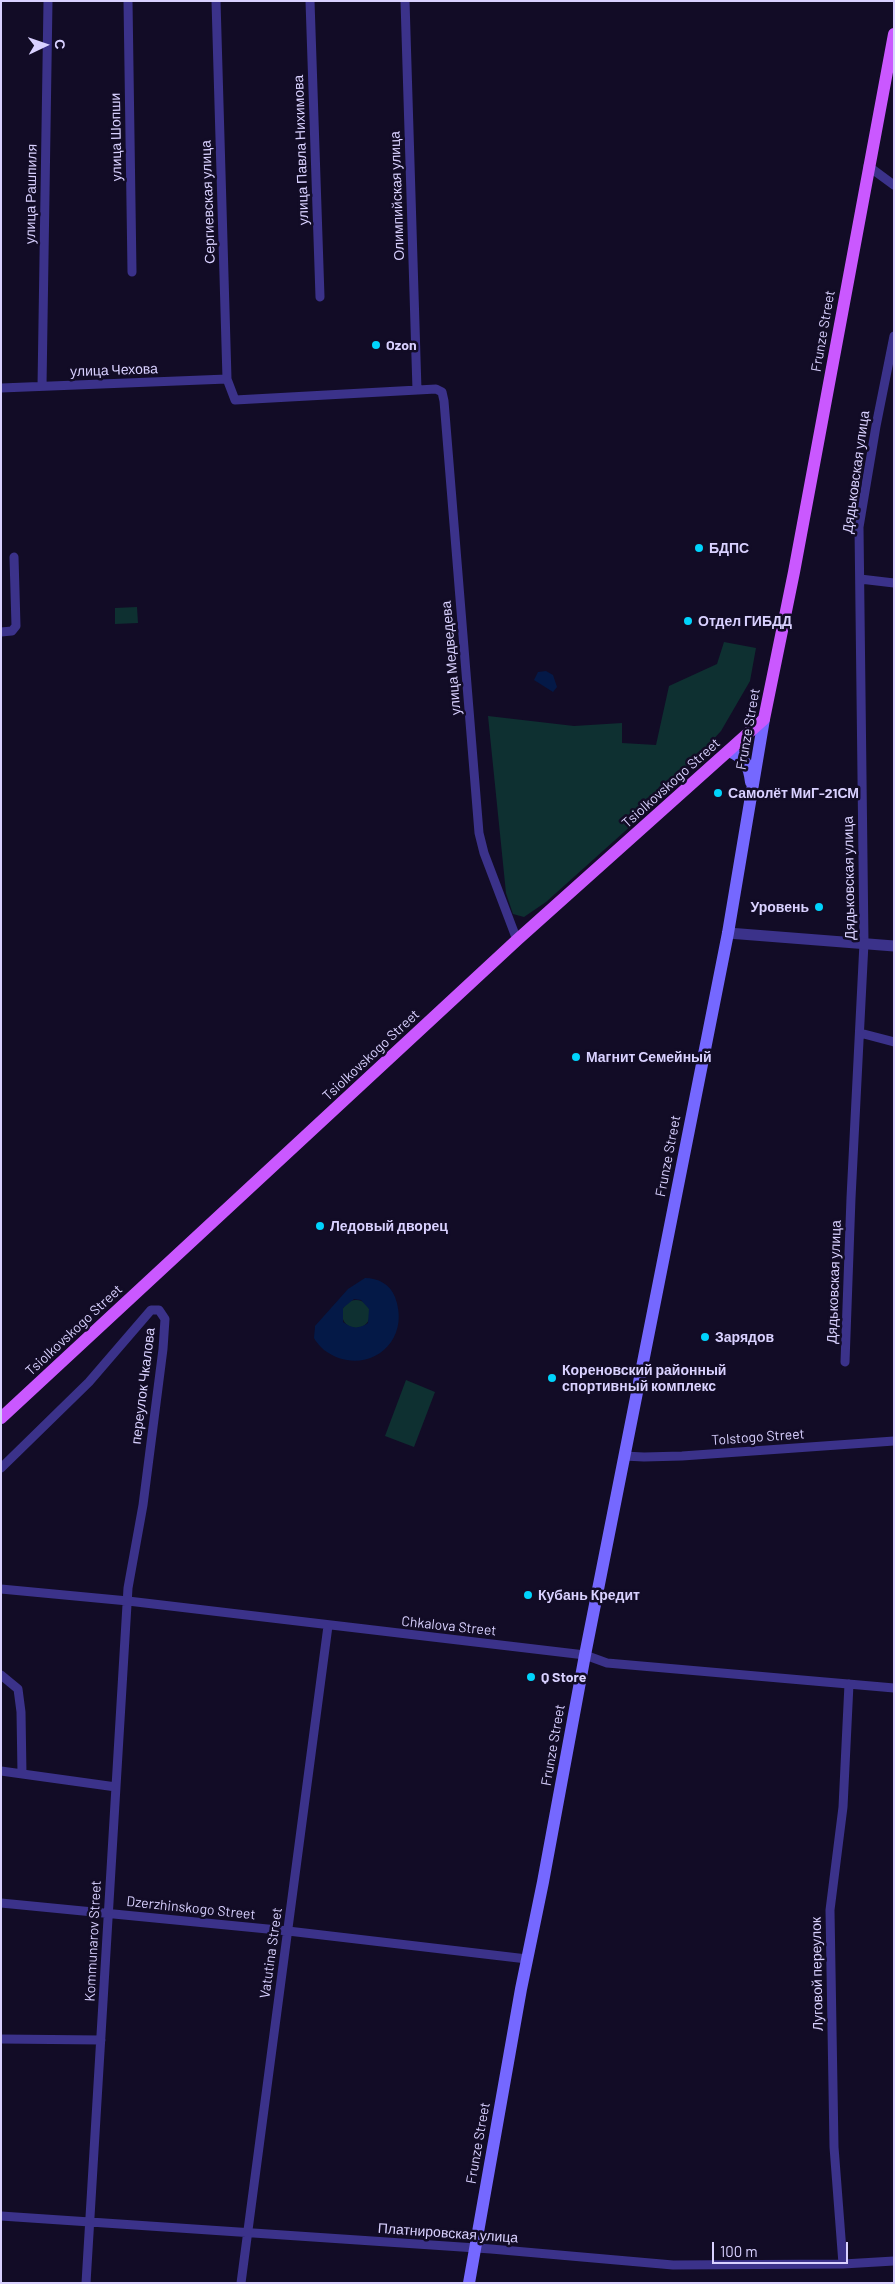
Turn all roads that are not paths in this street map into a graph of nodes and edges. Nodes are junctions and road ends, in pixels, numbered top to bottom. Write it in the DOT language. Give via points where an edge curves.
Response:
graph roads {
  1 [pos="48,1"];
  2 [pos="128,1"];
  3 [pos="216,1"];
  4 [pos="310,1"];
  5 [pos="405,1"];
  6 [pos="894,34"];
  7 [pos="868,166"];
  8 [pos="894,185"];
  9 [pos="132,272"];
  10 [pos="320,297"];
  11 [pos="894,336"];
  12 [pos="227,379"];
  13 [pos="42,386"];
  14 [pos="1,388"];
  15 [pos="417,390"];
  16 [pos="14,557"];
  17 [pos="860,579"];
  18 [pos="894,583"];
  19 [pos="1,632"];
  20 [pos="764,718"];
  21 [pos="729,751"];
  22 [pos="752,792"];
  23 [pos="728,933"];
  24 [pos="517,940"];
  25 [pos="864,943"];
  26 [pos="894,946"];
  27 [pos="860,1032"];
  28 [pos="894,1042"];
  29 [pos="845,1362"];
  30 [pos="1,1418"];
  31 [pos="894,1441"];
  32 [pos="624,1456"];
  33 [pos="1,1468"];
  34 [pos="1,1589"];
  35 [pos="128,1601"];
  36 [pos="328,1626"];
  37 [pos="585,1656"];
  38 [pos="1,1675"];
  39 [pos="849,1684"];
  40 [pos="894,1688"];
  41 [pos="1,1771"];
  42 [pos="22,1774"];
  43 [pos="116,1787"];
  44 [pos="1,1903"];
  45 [pos="107,1913"];
  46 [pos="288,1931"];
  47 [pos="527,1959"];
  48 [pos="1,2039"];
  49 [pos="101,2040"];
  50 [pos="1,2216"];
  51 [pos="90,2222"];
  52 [pos="247,2233"];
  53 [pos="474,2248"];
  54 [pos="894,2261"];
  55 [pos="844,2264"];
  56 [pos="86,2283"];
  57 [pos="241,2283"];
  58 [pos="470,2283"];
  1 -- 13 [label="street, улица Рашпиля"];
  2 -- 9 [label="street, улица Шопши"];
  3 -- 12 [label="street, Сергиевская улица"];
  4 -- 10 [label="street, улица Павла Нихимова"];
  5 -- 15 [label="street, Олимпийская улица"];
  6 -- 7 [label="main road, Frunze Street"];
  7 -- 8 [label="street"];
  7 -- 20 [label="main road, Frunze Street"];
  11 -- 17 [label="street, Дядьковская улица" via="859,527"];
  12 -- 13 [label="street, улица Чехова"];
  12 -- 15 [label="street, Сергиевская улица" via="235,400"];
  13 -- 14 [label="street, улица Чехова"];
  15 -- 24 [label="street, улица Медведева" via="436,389 442,392 444,401 479,833"];
  16 -- 19 [label="street" via="16,626 14,630"];
  17 -- 18 [label="street"];
  17 -- 25 [label="street, Дядьковская улица"];
  20 -- 21 [label="main road, Tsiolkovskogo Street"];
  20 -- 22 [label="main road, Frunze Street"];
  21 -- 22 [label="main road" via="746,762"];
  21 -- 24 [label="main road, Tsiolkovskogo Street"];
  22 -- 23 [label="main road, Frunze Street"];
  23 -- 25 [label="street"];
  23 -- 32 [label="main road, Frunze Street"];
  24 -- 30 [label="main road, Tsiolkovskogo Street"];
  25 -- 26 [label="street"];
  25 -- 27 [label="street, Дядьковская улица"];
  27 -- 28 [label="street"];
  27 -- 29 [label="street, Дядьковская улица"];
  31 -- 32 [label="street, Tolstogo Street" via="682,1456"];
  32 -- 37 [label="main road, Frunze Street"];
  33 -- 35 [label="street, переулок Чкалова" via="89,1382 151,1310 159,1310 165,1319 162,1349"];
  34 -- 35 [label="street, Chkalova Street"];
  35 -- 36 [label="street, Chkalova Street"];
  35 -- 43 [label="street, Kommunarov Street"];
  36 -- 37 [label="street, Chkalova Street"];
  36 -- 46 [label="street, Vatutina Street"];
  37 -- 39 [label="street, Chkalova Street" via="607,1663"];
  37 -- 47 [label="main road, Frunze Street"];
  38 -- 42 [label="street" via="18,1689"];
  39 -- 40 [label="street, Chkalova Street"];
  39 -- 55 [label="street, Луговой переулок" via="843,1806 830,1910 834,2147"];
  41 -- 42 [label="street"];
  42 -- 43 [label="street"];
  43 -- 45 [label="street, Kommunarov Street"];
  44 -- 45 [label="street, Dzerzhinskogo Street"];
  45 -- 46 [label="street, Dzerzhinskogo Street"];
  45 -- 49 [label="street, Kommunarov Street"];
  46 -- 47 [label="street, Dzerzhinskogo Street"];
  46 -- 52 [label="street, Vatutina Street"];
  47 -- 53 [label="main road, Frunze Street"];
  48 -- 49 [label="street"];
  49 -- 51 [label="street, Kommunarov Street"];
  50 -- 51 [label="street, Платнировская улица"];
  51 -- 52 [label="street, Платнировская улица"];
  51 -- 56 [label="street, Kommunarov Street"];
  52 -- 53 [label="street, Платнировская улица"];
  52 -- 57 [label="street, Vatutina Street"];
  53 -- 55 [label="street, Платнировская улица" via="673,2265"];
  53 -- 58 [label="main road, Frunze Street"];
  54 -- 55 [label="street, Платнировская улица"];
}
